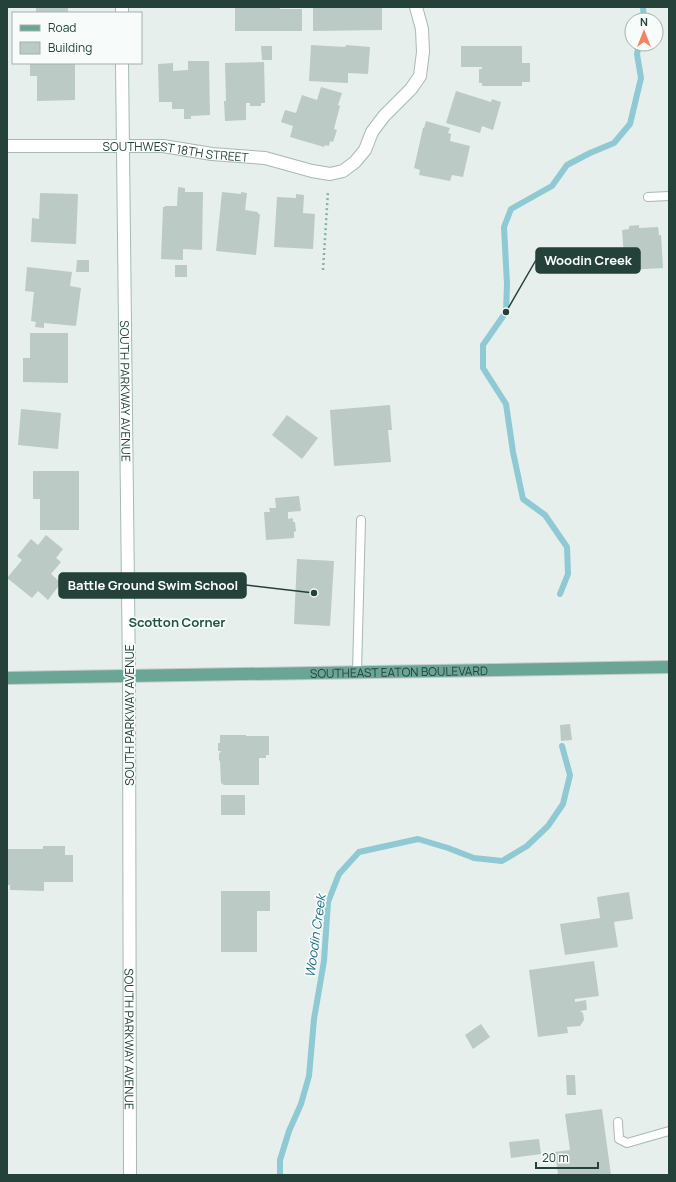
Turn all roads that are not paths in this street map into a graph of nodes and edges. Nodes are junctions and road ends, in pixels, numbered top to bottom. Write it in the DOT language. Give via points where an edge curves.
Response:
graph roads {
  1 [pos="416,7"];
  2 [pos="122,64"];
  3 [pos="124,145"];
  4 [pos="7,146"];
  5 [pos="669,196"];
  6 [pos="648,197"];
  7 [pos="361,520"];
  8 [pos="669,666"];
  9 [pos="356,671"];
  10 [pos="129,676"];
  11 [pos="7,678"];
  12 [pos="618,1122"];
  13 [pos="669,1131"];
  14 [pos="130,1175"];
  1 -- 3 [label="street, SOUTHWEST 18TH STREET" via="422,29 420,76 372,132 365,150 355,162 342,171 330,174 266,158 212,154 163,146"];
  2 -- 3 [label="street, SOUTH PARKWAY AVENUE"];
  3 -- 4 [label="street, SOUTHWEST 18TH STREET"];
  3 -- 10 [label="street, SOUTH PARKWAY AVENUE"];
  5 -- 6 [label="lane"];
  7 -- 9 [label="lane"];
  8 -- 9 [label="main road, SOUTHEAST EATON BOULEVARD"];
  9 -- 10 [label="main road, SOUTHEAST EATON BOULEVARD"];
  10 -- 11 [label="main road, SOUTHEAST EATON BOULEVARD"];
  10 -- 14 [label="street, SOUTH PARKWAY AVENUE"];
  12 -- 13 [label="lane" via="618,1139 627,1143"];
}
